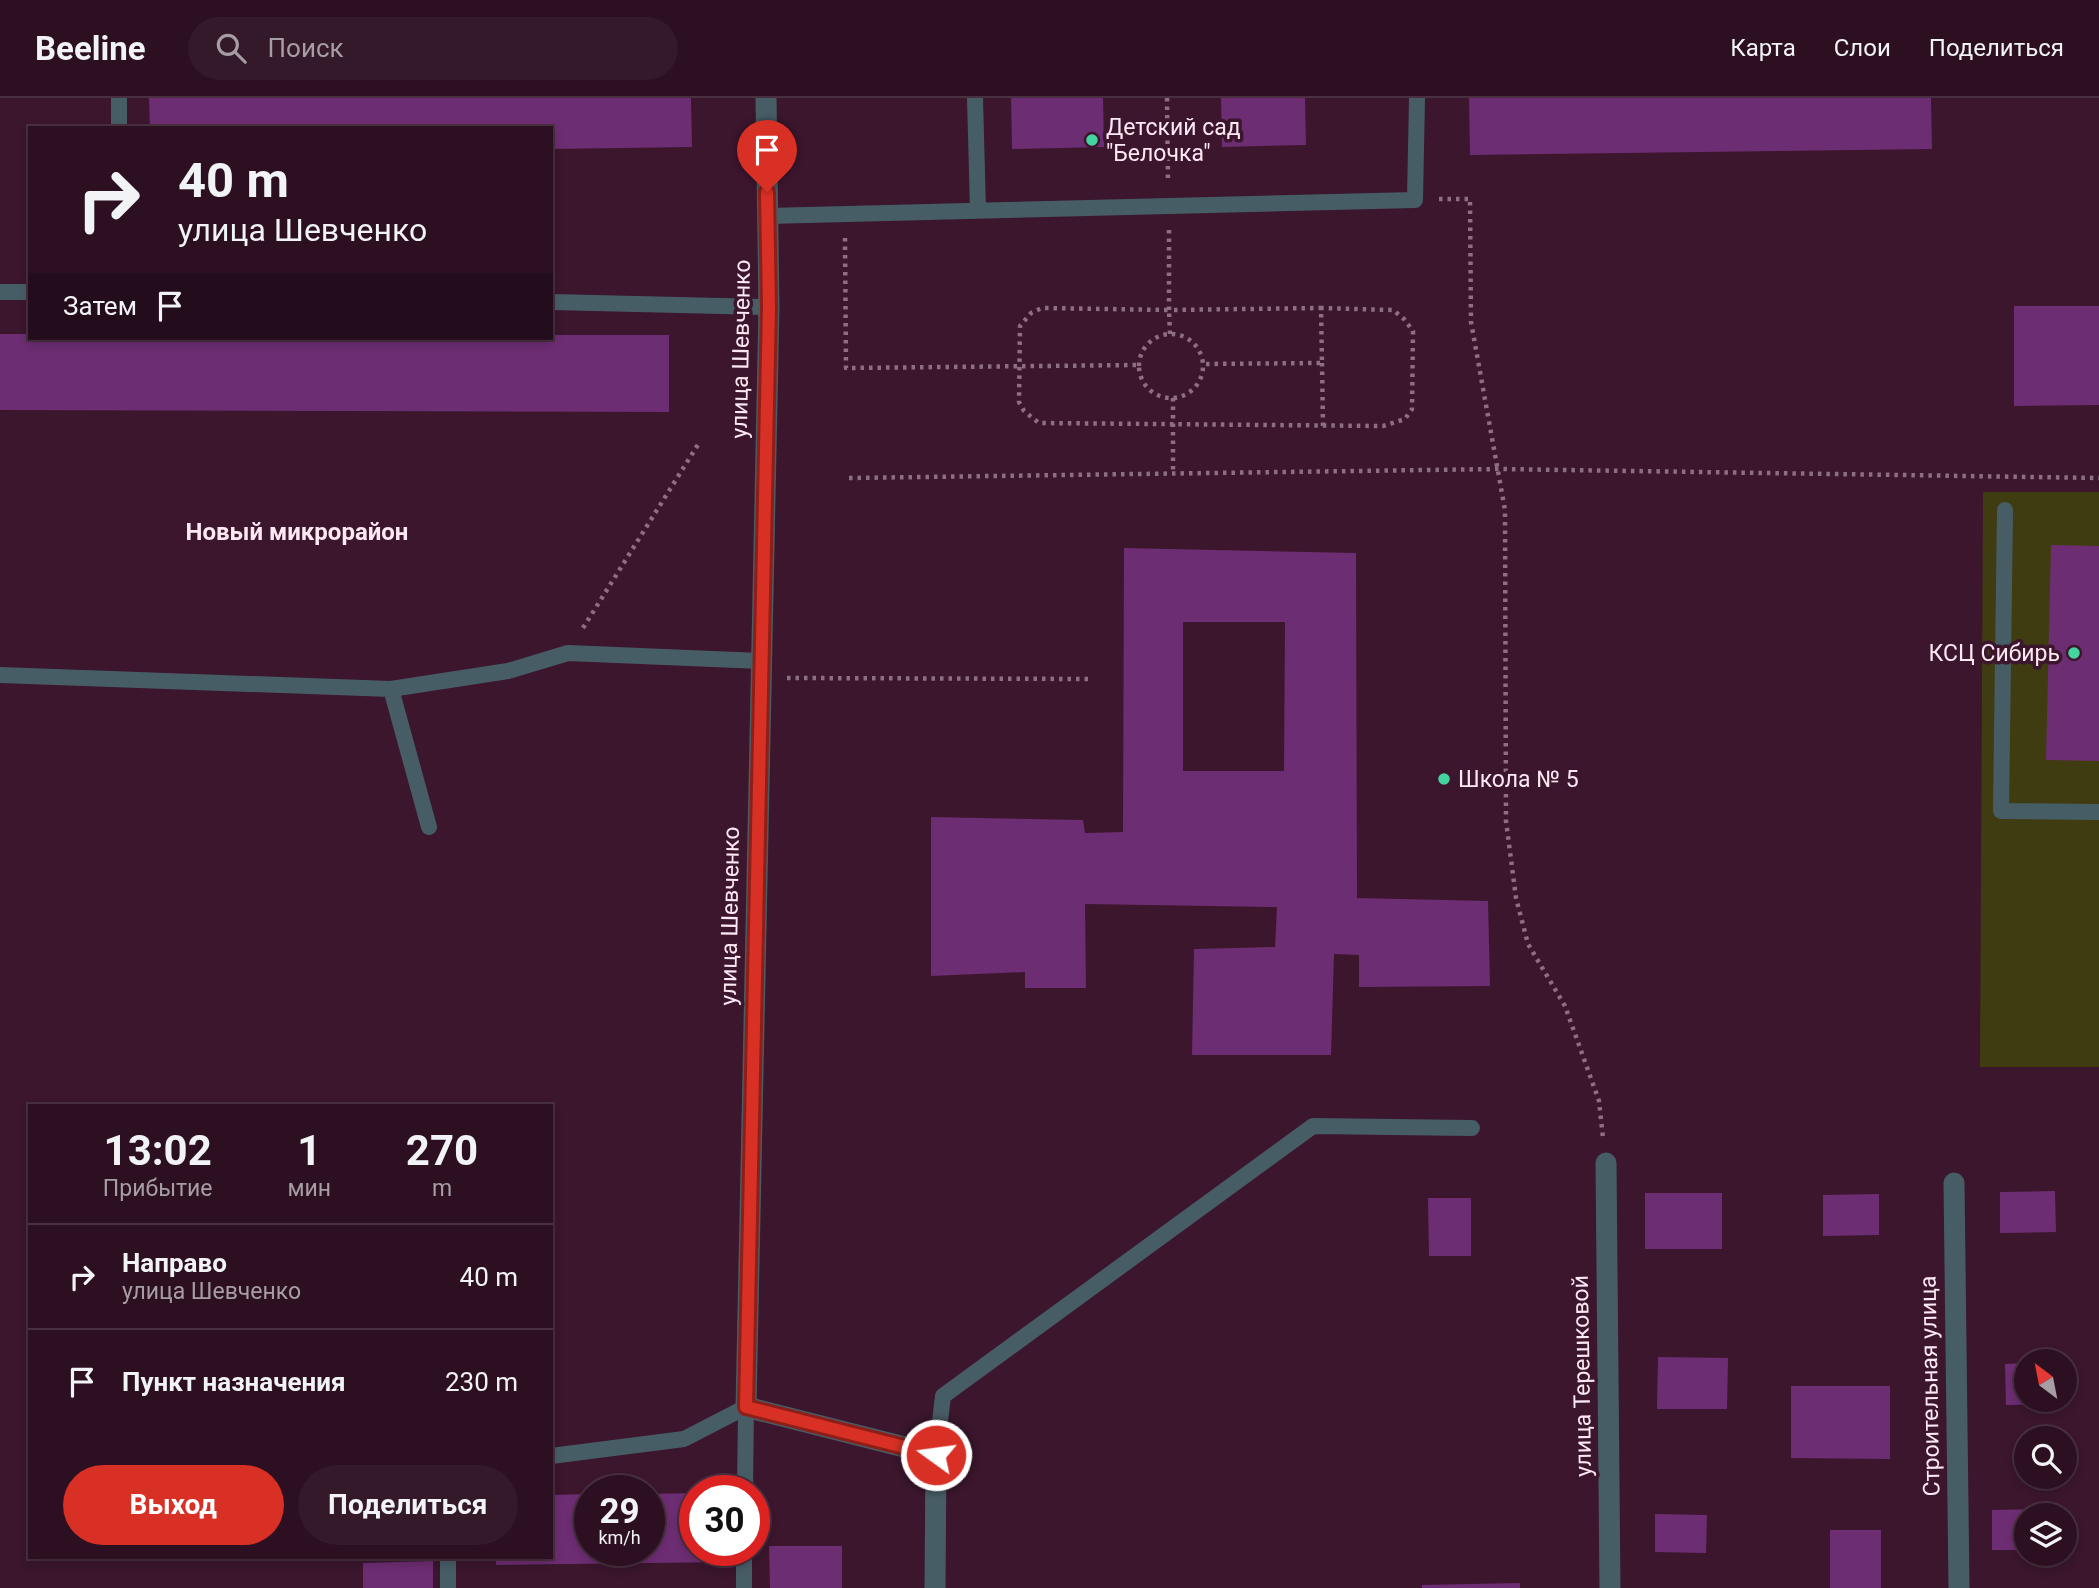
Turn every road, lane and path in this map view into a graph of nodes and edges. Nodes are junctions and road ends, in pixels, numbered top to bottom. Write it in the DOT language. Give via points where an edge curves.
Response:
graph roads {
  1 [pos="119,98"];
  2 [pos="765,98"];
  3 [pos="975,98"];
  4 [pos="1167,98"];
  5 [pos="1417,98"];
  6 [pos="119,126"];
  7 [pos="1415,200"];
  8 [pos="1168,206"];
  9 [pos="978,210"];
  10 [pos="845,214"];
  11 [pos="767,216"];
  12 [pos="0,292"];
  13 [pos="28,292"];
  14 [pos="553,302"];
  15 [pos="769,307"];
  16 [pos="1321,308"];
  17 [pos="1169,310"];
  18 [pos="1170,334"];
  19 [pos="1322,363"];
  20 [pos="1138,365"];
  21 [pos="1203,365"];
  22 [pos="1019,366"];
  23 [pos="1173,397"];
  24 [pos="1173,424"];
  25 [pos="1323,426"];
  26 [pos="699,443"];
  27 [pos="1499,470"];
  28 [pos="1173,474"];
  29 [pos="849,478"];
  30 [pos="2099,478"];
  31 [pos="2005,510"];
  32 [pos="568,653"];
  33 [pos="761,669"];
  34 [pos="0,675"];
  35 [pos="1092,679"];
  36 [pos="391,689"];
  37 [pos="2099,812"];
  38 [pos="429,827"];
  39 [pos="1472,1128"];
  40 [pos="1606,1163"];
  41 [pos="1954,1183"];
  42 [pos="746,1407"];
  43 [pos="936,1455"];
  44 [pos="553,1457"];
  45 [pos="745,1475"];
  46 [pos="448,1559"];
  47 [pos="744,1566"];
  48 [pos="448,1588"];
  49 [pos="744,1588"];
  50 [pos="935,1588"];
  51 [pos="1610,1588"];
  52 [pos="1959,1588"];
  1 -- 6 [label="lane"];
  2 -- 11 [label="street, улица Шевченко"];
  3 -- 9 [label="lane"];
  4 -- 8 [label="path"];
  5 -- 7 [label="lane"];
  7 -- 8 [label="lane"];
  7 -- 27 [label="path" via="1470,199 1471,322"];
  8 -- 9 [label="lane"];
  8 -- 17 [label="path"];
  9 -- 10 [label="lane"];
  10 -- 11 [label="lane"];
  10 -- 22 [label="path" via="846,368"];
  11 -- 15 [label="street, улица Шевченко"];
  12 -- 13 [label="lane"];
  14 -- 15 [label="lane"];
  15 -- 33 [label="street, улица Шевченко"];
  16 -- 17 [label="path"];
  16 -- 19 [label="path"];
  16 -- 25 [label="path" via="1393,310 1413,331 1412,409 1405,419 1382,426"];
  17 -- 18 [label="path"];
  17 -- 22 [label="path" via="1042,308 1020,326"];
  18 -- 20 [label="path" via="1150,340"];
  18 -- 21 [label="path" via="1191,340"];
  19 -- 21 [label="path"];
  19 -- 25 [label="path"];
  20 -- 22 [label="path"];
  20 -- 23 [label="path" via="1141,380 1150,391"];
  21 -- 23 [label="path" via="1201,379 1191,391"];
  22 -- 24 [label="path" via="1019,402 1039,422"];
  23 -- 24 [label="path"];
  24 -- 25 [label="path"];
  24 -- 28 [label="path"];
  26 -- 32 [label="path"];
  27 -- 28 [label="path"];
  27 -- 30 [label="path"];
  27 -- 40 [label="path" via="1505,510 1506,821 1516,898 1528,944 1565,1006 1599,1101"];
  28 -- 29 [label="path"];
  31 -- 37 [label="lane" via="2001,811"];
  32 -- 33 [label="lane"];
  32 -- 36 [label="lane" via="508,671"];
  33 -- 35 [label="path"];
  33 -- 42 [label="street, улица Шевченко"];
  34 -- 36 [label="lane"];
  36 -- 38 [label="lane"];
  39 -- 43 [label="lane" via="1313,1126 943,1396"];
  40 -- 51 [label="street, улица Терешковой"];
  41 -- 52 [label="street, Строительная улица"];
  42 -- 43 [label="street"];
  42 -- 44 [label="lane" via="684,1439"];
  42 -- 45 [label="lane"];
  43 -- 50 [label="street"];
  46 -- 48 [label="lane"];
  47 -- 49 [label="lane"];
}
